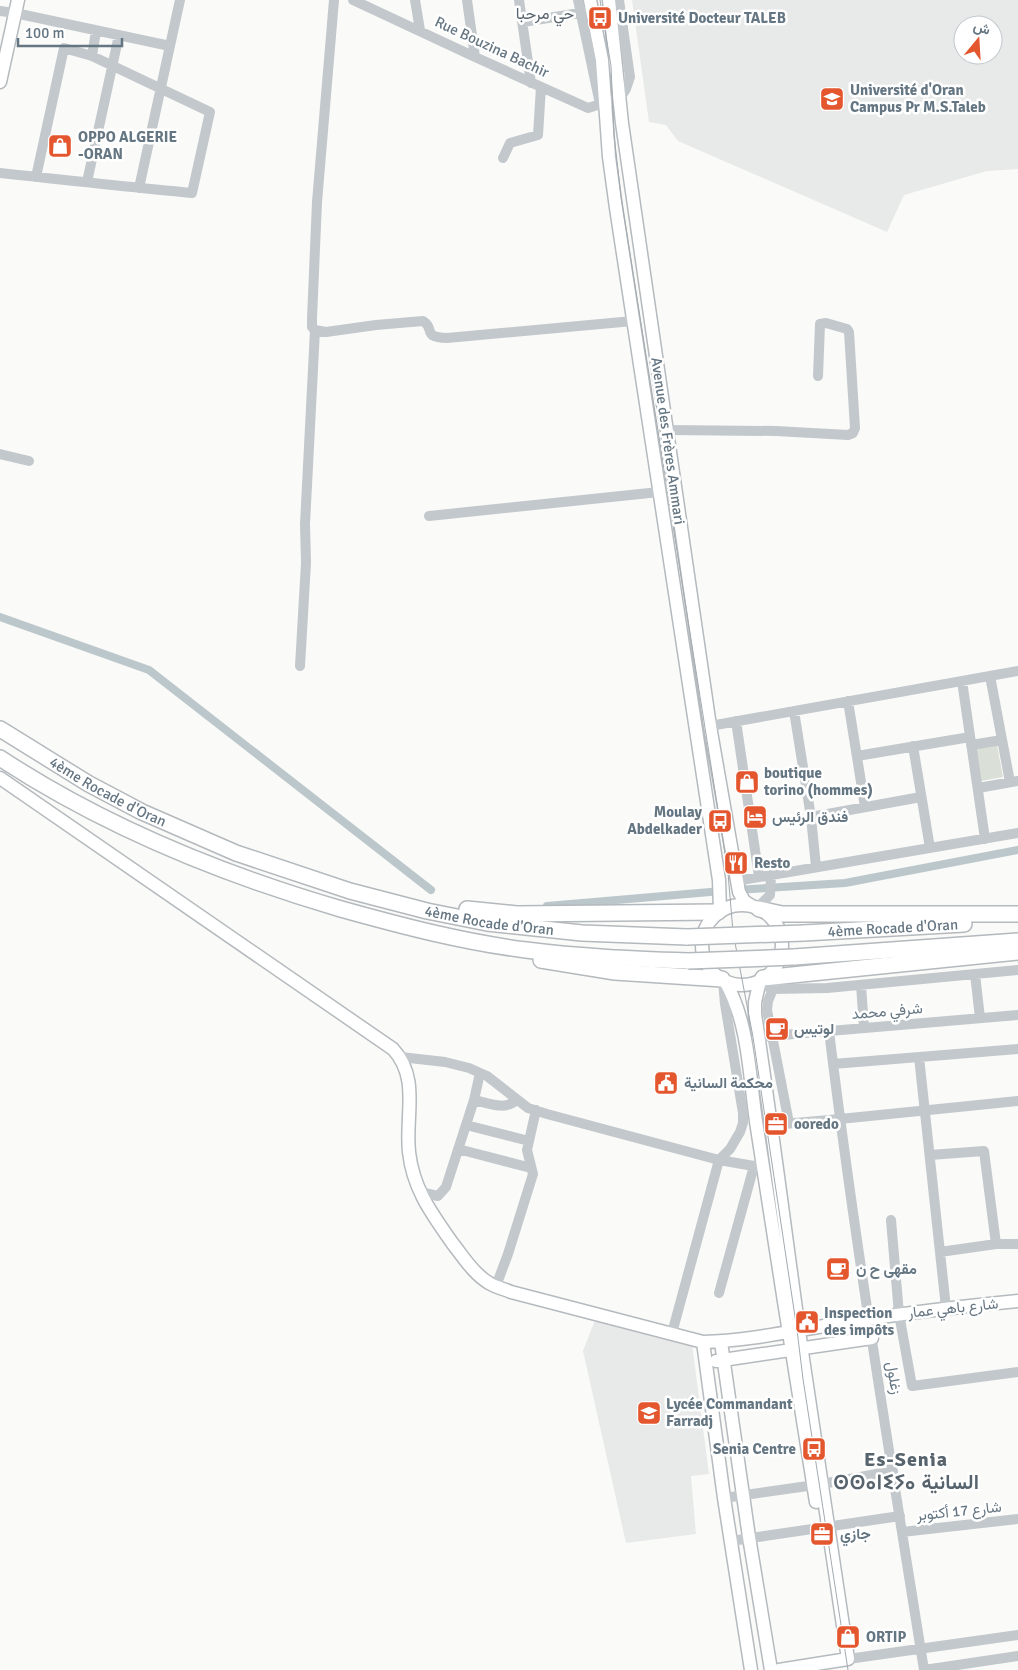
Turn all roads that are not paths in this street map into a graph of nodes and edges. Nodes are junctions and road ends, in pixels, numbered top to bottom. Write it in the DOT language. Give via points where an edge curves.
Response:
graph roads {
  1 [pos="18,0"];
  2 [pos="180,0"];
  3 [pos="334,0"];
  4 [pos="353,0"];
  5 [pos="415,0"];
  6 [pos="467,0"];
  7 [pos="519,0"];
  8 [pos="578,0"];
  9 [pos="609,0"];
  10 [pos="619,0"];
  11 [pos="366,3"];
  12 [pos="587,8"];
  13 [pos="0,11"];
  14 [pos="15,13"];
  15 [pos="522,22"];
  16 [pos="420,30"];
  17 [pos="96,31"];
  18 [pos="119,36"];
  19 [pos="170,46"];
  20 [pos="92,56"];
  21 [pos="475,57"];
  22 [pos="112,66"];
  23 [pos="0,82"];
  24 [pos="536,85"];
  25 [pos="161,89"];
  26 [pos="620,98"];
  27 [pos="603,103"];
  28 [pos="588,108"];
  29 [pos="607,118"];
  30 [pos="503,158"];
  31 [pos="0,173"];
  32 [pos="36,177"];
  33 [pos="87,182"];
  34 [pos="139,188"];
  35 [pos="633,321"];
  36 [pos="315,330"];
  37 [pos="818,376"];
  38 [pos="667,430"];
  39 [pos="0,454"];
  40 [pos="29,461"];
  41 [pos="659,492"];
  42 [pos="429,516"];
  43 [pos="300,666"];
  44 [pos="1018,671"];
  45 [pos="990,676"];
  46 [pos="962,681"];
  47 [pos="848,701"];
  48 [pos="794,711"];
  49 [pos="736,721"];
  50 [pos="710,726"];
  51 [pos="0,729"];
  52 [pos="1002,740"];
  53 [pos="971,741"];
  54 [pos="913,746"];
  55 [pos="857,756"];
  56 [pos="0,758"];
  57 [pos="0,778"];
  58 [pos="1014,781"];
  59 [pos="978,788"];
  60 [pos="921,797"];
  61 [pos="865,807"];
  62 [pos="811,817"];
  63 [pos="1018,833"];
  64 [pos="985,839"];
  65 [pos="930,848"];
  66 [pos="816,867"];
  67 [pos="759,877"];
  68 [pos="771,883"];
  69 [pos="737,887"];
  70 [pos="350,891"];
  71 [pos="720,907"];
  72 [pos="756,908"];
  73 [pos="1018,914"];
  74 [pos="1018,919"];
  75 [pos="394,924"];
  76 [pos="1018,941"];
  77 [pos="1018,952"];
  78 [pos="1018,970"];
  79 [pos="975,974"];
  80 [pos="723,980"];
  81 [pos="764,982"];
  82 [pos="861,985"];
  83 [pos="1018,1015"];
  84 [pos="980,1018"];
  85 [pos="864,1028"];
  86 [pos="829,1031"];
  87 [pos="765,1036"];
  88 [pos="1018,1049"];
  89 [pos="401,1057"];
  90 [pos="919,1057"];
  91 [pos="833,1064"];
  92 [pos="480,1073"];
  93 [pos="474,1100"];
  94 [pos="517,1100"];
  95 [pos="1018,1101"];
  96 [pos="536,1110"];
  97 [pos="926,1110"];
  98 [pos="732,1113"];
  99 [pos="743,1113"];
  100 [pos="840,1119"];
  101 [pos="789,1123"];
  102 [pos="466,1125"];
  103 [pos="772,1125"];
  104 [pos="529,1141"];
  105 [pos="458,1149"];
  106 [pos="930,1155"];
  107 [pos="719,1160"];
  108 [pos="758,1166"];
  109 [pos="531,1168"];
  110 [pos="420,1192"];
  111 [pos="438,1196"];
  112 [pos="429,1211"];
  113 [pos="891,1220"];
  114 [pos="996,1244"];
  115 [pos="1018,1244"];
  116 [pos="940,1252"];
  117 [pos="496,1286"];
  118 [pos="719,1293"];
  119 [pos="1018,1301"];
  120 [pos="946,1308"];
  121 [pos="899,1314"];
  122 [pos="869,1319"];
  123 [pos="794,1331"];
  124 [pos="672,1333"];
  125 [pos="872,1338"];
  126 [pos="703,1342"];
  127 [pos="721,1342"];
  128 [pos="797,1350"];
  129 [pos="724,1360"];
  130 [pos="706,1362"];
  131 [pos="1018,1372"];
  132 [pos="893,1471"];
  133 [pos="818,1484"];
  134 [pos="744,1494"];
  135 [pos="724,1498"];
  136 [pos="900,1516"];
  137 [pos="1018,1520"];
  138 [pos="824,1526"];
  139 [pos="902,1532"];
  140 [pos="749,1537"];
  141 [pos="731,1541"];
  142 [pos="1018,1635"];
  143 [pos="920,1649"];
  144 [pos="1018,1656"];
  145 [pos="845,1662"];
  146 [pos="751,1670"];
  147 [pos="771,1670"];
  148 [pos="779,1670"];
  149 [pos="924,1670"];
  1 -- 14 [label="main road"];
  2 -- 19 [label="street"];
  3 -- 36 [label="street" via="317,202 312,318"];
  4 -- 11 [label="street, Rue Bouzina Bachir"];
  5 -- 16 [label="street"];
  6 -- 21 [label="street"];
  7 -- 15 [label="street"];
  8 -- 12 [label="street"];
  9 -- 26 [label="main road, Avenue des Frères Ammari"];
  10 -- 26 [label="street" via="630,77"];
  11 -- 16 [label="street, Rue Bouzina Bachir"];
  12 -- 15 [label="street"];
  12 -- 27 [label="main road, Avenue des Frères Ammari" via="602,60"];
  13 -- 14 [label="street"];
  14 -- 17 [label="street"];
  14 -- 23 [label="main road"];
  15 -- 24 [label="street"];
  16 -- 21 [label="street, Rue Bouzina Bachir"];
  17 -- 18 [label="street"];
  17 -- 20 [label="street"];
  18 -- 19 [label="street"];
  18 -- 22 [label="street"];
  19 -- 25 [label="street"];
  20 -- 22 [label="street"];
  20 -- 32 [label="street" via="64,48"];
  21 -- 24 [label="street, Rue Bouzina Bachir"];
  22 -- 25 [label="street"];
  22 -- 33 [label="street"];
  24 -- 28 [label="street, Rue Bouzina Bachir"];
  24 -- 30 [label="street" via="538,135 510,143"];
  25 -- 34 [label="street"];
  25 -- 34 [label="street" via="210,112 192,193"];
  26 -- 27 [label="street"];
  26 -- 38 [label="main road, Avenue des Frères Ammari"];
  27 -- 28 [label="street"];
  27 -- 29 [label="main road, Avenue des Frères Ammari"];
  28 -- 29 [label="street, Rue Bouzina Bachir"];
  29 -- 35 [label="main road, Avenue des Frères Ammari" via="609,157"];
  31 -- 32 [label="street"];
  32 -- 33 [label="street"];
  33 -- 34 [label="street"];
  35 -- 36 [label="street" via="447,338 432,336 423,321 326,332"];
  35 -- 41 [label="main road, Avenue des Frères Ammari"];
  36 -- 43 [label="street"];
  37 -- 38 [label="street" via="820,324 826,322 848,329 853,433"];
  38 -- 50 [label="main road, Avenue des Frères Ammari"];
  39 -- 40 [label="street"];
  41 -- 42 [label="street"];
  41 -- 71 [label="main road, Avenue des Frères Ammari" via="719,880"];
  44 -- 45 [label="street"];
  45 -- 46 [label="street"];
  45 -- 52 [label="street"];
  46 -- 47 [label="street"];
  46 -- 53 [label="street"];
  47 -- 48 [label="street"];
  47 -- 55 [label="street"];
  48 -- 49 [label="street"];
  48 -- 62 [label="street"];
  49 -- 50 [label="street"];
  49 -- 67 [label="street"];
  50 -- 69 [label="main road, Avenue des Frères Ammari"];
  51 -- 70 [label="highway, 4ème Rocade d'Oran" via="89,784 186,832 236,853"];
  52 -- 53 [label="street"];
  52 -- 58 [label="street"];
  53 -- 54 [label="street"];
  53 -- 59 [label="street"];
  54 -- 55 [label="street"];
  54 -- 60 [label="street"];
  55 -- 61 [label="street"];
  56 -- 75 [label="highway, 4ème Rocade d'Oran" via="59,794 177,852 236,875"];
  57 -- 89 [label="main road"];
  58 -- 59 [label="street"];
  59 -- 64 [label="street"];
  60 -- 61 [label="street"];
  60 -- 65 [label="street"];
  61 -- 62 [label="street"];
  62 -- 66 [label="street"];
  63 -- 64 [label="street"];
  64 -- 65 [label="street"];
  65 -- 66 [label="street"];
  66 -- 68 [label="street"];
  67 -- 68 [label="street"];
  67 -- 69 [label="street"];
  68 -- 72 [label="street" via="768,899"];
  69 -- 72 [label="main road" via="744,901"];
  70 -- 71 [label="highway" via="494,912 550,914"];
  70 -- 74 [label="highway, 4ème Rocade d'Oran, bridge" via="487,923 582,933 687,937"];
  71 -- 72 [label="main road" via="739,905"];
  71 -- 80 [label="main road" via="704,930 702,941 706,963"];
  72 -- 73 [label="highway" via="782,914"];
  72 -- 81 [label="main road" via="773,921 782,947 776,965"];
  75 -- 76 [label="highway, 4ème Rocade d'Oran, bridge" via="526,950 688,961"];
  75 -- 80 [label="highway" via="496,952 563,964 615,972"];
  77 -- 81 [label="highway"];
  78 -- 79 [label="street"];
  79 -- 82 [label="street"];
  79 -- 84 [label="street"];
  80 -- 81 [label="main road" via="743,984"];
  80 -- 99 [label="street"];
  80 -- 108 [label="main road" via="736,1002 743,1026"];
  81 -- 82 [label="street" via="828,988"];
  81 -- 87 [label="main road" via="755,1007"];
  82 -- 85 [label="street"];
  83 -- 84 [label="street, شرفي محمد"];
  84 -- 85 [label="street, شرفي محمد"];
  85 -- 86 [label="street, شرفي محمد"];
  86 -- 87 [label="street, شرفي محمد"];
  86 -- 91 [label="street, زغلول"];
  87 -- 101 [label="street"];
  87 -- 103 [label="main road"];
  88 -- 90 [label="street"];
  89 -- 92 [label="street" via="445,1062"];
  89 -- 110 [label="main road, شارع باهي عمار" via="410,1082 410,1166"];
  90 -- 91 [label="street"];
  90 -- 97 [label="street"];
  91 -- 100 [label="street, زغلول"];
  92 -- 93 [label="street"];
  92 -- 94 [label="street"];
  93 -- 94 [label="street" via="504,1107"];
  93 -- 102 [label="street"];
  94 -- 96 [label="street"];
  95 -- 97 [label="street"];
  96 -- 104 [label="street"];
  96 -- 107 [label="street"];
  97 -- 100 [label="street"];
  97 -- 106 [label="street"];
  98 -- 99 [label="street"];
  99 -- 107 [label="street" via="740,1132"];
  100 -- 101 [label="street"];
  100 -- 122 [label="street, زغلول"];
  101 -- 103 [label="street"];
  102 -- 104 [label="street"];
  102 -- 105 [label="street"];
  103 -- 123 [label="main road"];
  104 -- 109 [label="street" via="527,1150"];
  105 -- 109 [label="street"];
  105 -- 111 [label="street" via="446,1187"];
  106 -- 114 [label="street" via="984,1151"];
  106 -- 116 [label="street"];
  107 -- 108 [label="street"];
  107 -- 124 [label="street"];
  108 -- 118 [label="street"];
  108 -- 123 [label="main road"];
  109 -- 117 [label="street" via="533,1174"];
  110 -- 111 [label="street"];
  110 -- 112 [label="main road, شارع باهي عمار"];
  111 -- 112 [label="street"];
  112 -- 117 [label="main road, شارع باهي عمار" via="475,1273"];
  113 -- 121 [label="street"];
  114 -- 115 [label="street"];
  114 -- 116 [label="street"];
  116 -- 120 [label="street"];
  117 -- 124 [label="main road, شارع باهي عمار"];
  119 -- 120 [label="main road, شارع باهي عمار"];
  120 -- 121 [label="main road, شارع باهي عمار"];
  121 -- 122 [label="main road, شارع باهي عمار"];
  121 -- 131 [label="street" via="912,1386"];
  122 -- 123 [label="main road, شارع باهي عمار"];
  122 -- 125 [label="street, زغلول"];
  123 -- 127 [label="main road, شارع باهي عمار"];
  123 -- 128 [label="main road"];
  124 -- 126 [label="main road, شارع باهي عمار"];
  125 -- 128 [label="main road"];
  125 -- 132 [label="street, زغلول"];
  126 -- 127 [label="main road, شارع باهي عمار"];
  126 -- 130 [label="main road"];
  127 -- 129 [label="main road"];
  128 -- 129 [label="main road"];
  128 -- 133 [label="main road"];
  129 -- 130 [label="main road"];
  129 -- 134 [label="main road"];
  130 -- 135 [label="main road"];
  132 -- 133 [label="street"];
  132 -- 136 [label="street, زغلول"];
  133 -- 134 [label="street"];
  133 -- 138 [label="main road"];
  134 -- 135 [label="street"];
  134 -- 140 [label="main road"];
  135 -- 141 [label="main road"];
  136 -- 138 [label="street"];
  136 -- 139 [label="street, زغلول"];
  137 -- 139 [label="street, شارع 17 أكتوبر"];
  138 -- 140 [label="street"];
  138 -- 145 [label="main road"];
  139 -- 143 [label="street, زغلول"];
  140 -- 141 [label="street"];
  140 -- 147 [label="main road"];
  141 -- 146 [label="main road"];
  142 -- 143 [label="street"];
  143 -- 145 [label="street"];
  143 -- 149 [label="street, زغلول"];
  144 -- 149 [label="street"];
  145 -- 148 [label="main road"];
}
